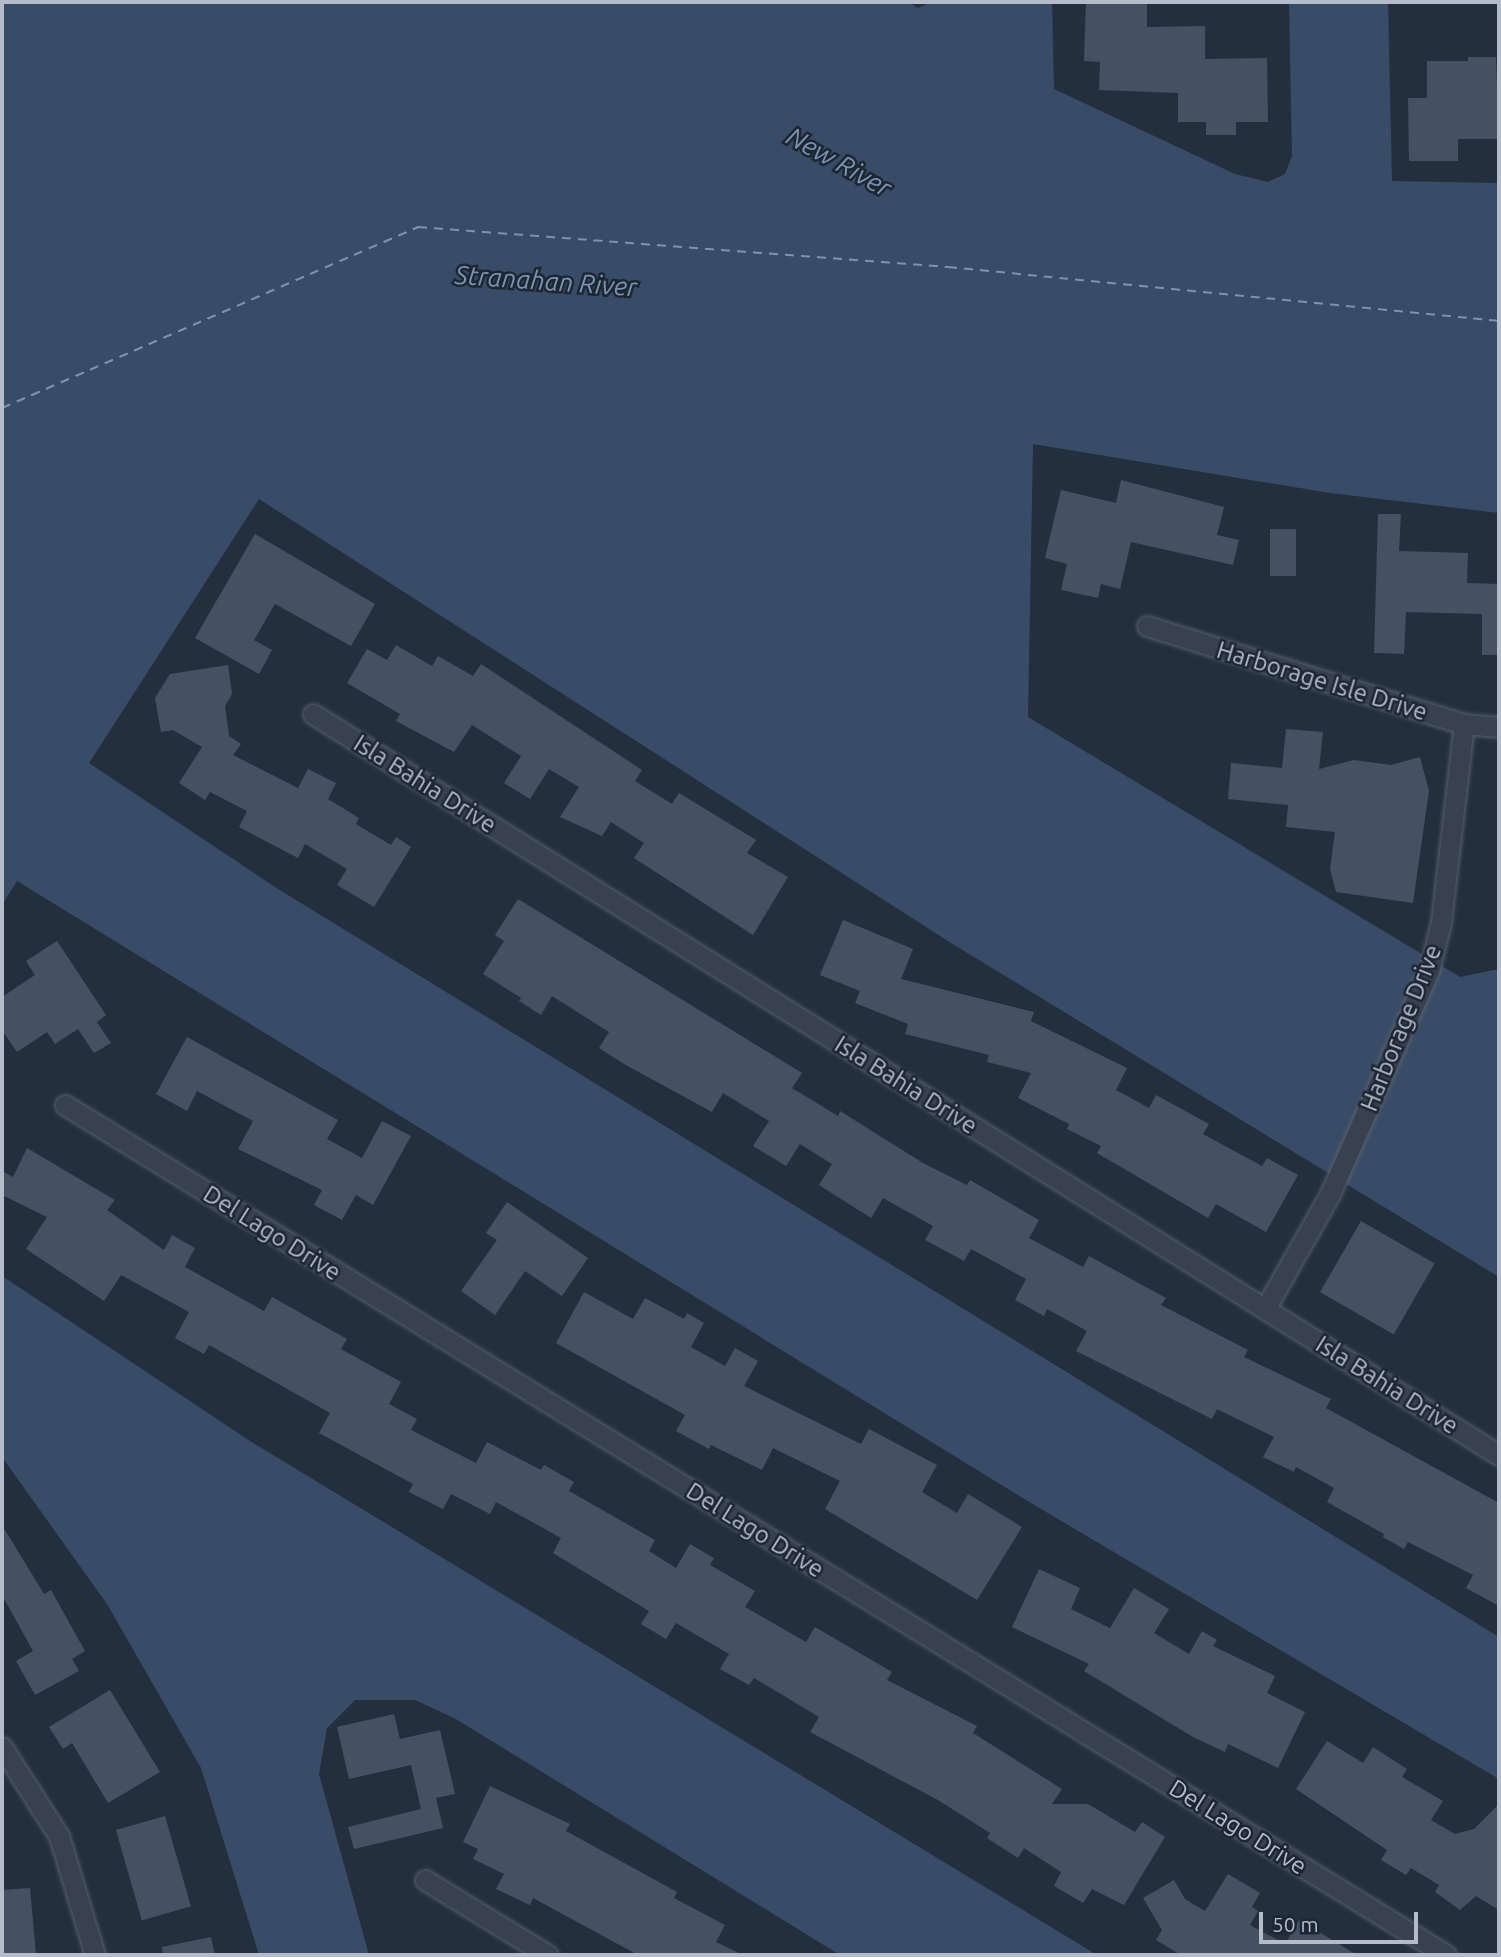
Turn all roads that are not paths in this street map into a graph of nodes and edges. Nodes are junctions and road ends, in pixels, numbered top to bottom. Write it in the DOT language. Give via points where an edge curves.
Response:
graph roads {
  1 [pos="1147,626"];
  2 [pos="313,714"];
  3 [pos="1464,724"];
  4 [pos="1499,727"];
  5 [pos="65,1105"];
  6 [pos="1265,1309"];
  7 [pos="1499,1455"];
  8 [pos="2,1747"];
  9 [pos="425,1880"];
  10 [pos="95,1955"];
  11 [pos="548,1955"];
  12 [pos="1446,1955"];
  1 -- 3 [label="street, Harborage Isle Drive"];
  2 -- 6 [label="street, Isla Bahia Drive"];
  3 -- 4 [label="street, Harborage Isle Drive"];
  3 -- 6 [label="street, Harborage Drive" via="1441,922 1429,971 1330,1194"];
  5 -- 12 [label="street, Del Lago Drive"];
  6 -- 7 [label="street, Isla Bahia Drive"];
  8 -- 10 [label="street" via="59,1836"];
  9 -- 11 [label="street"];
}
